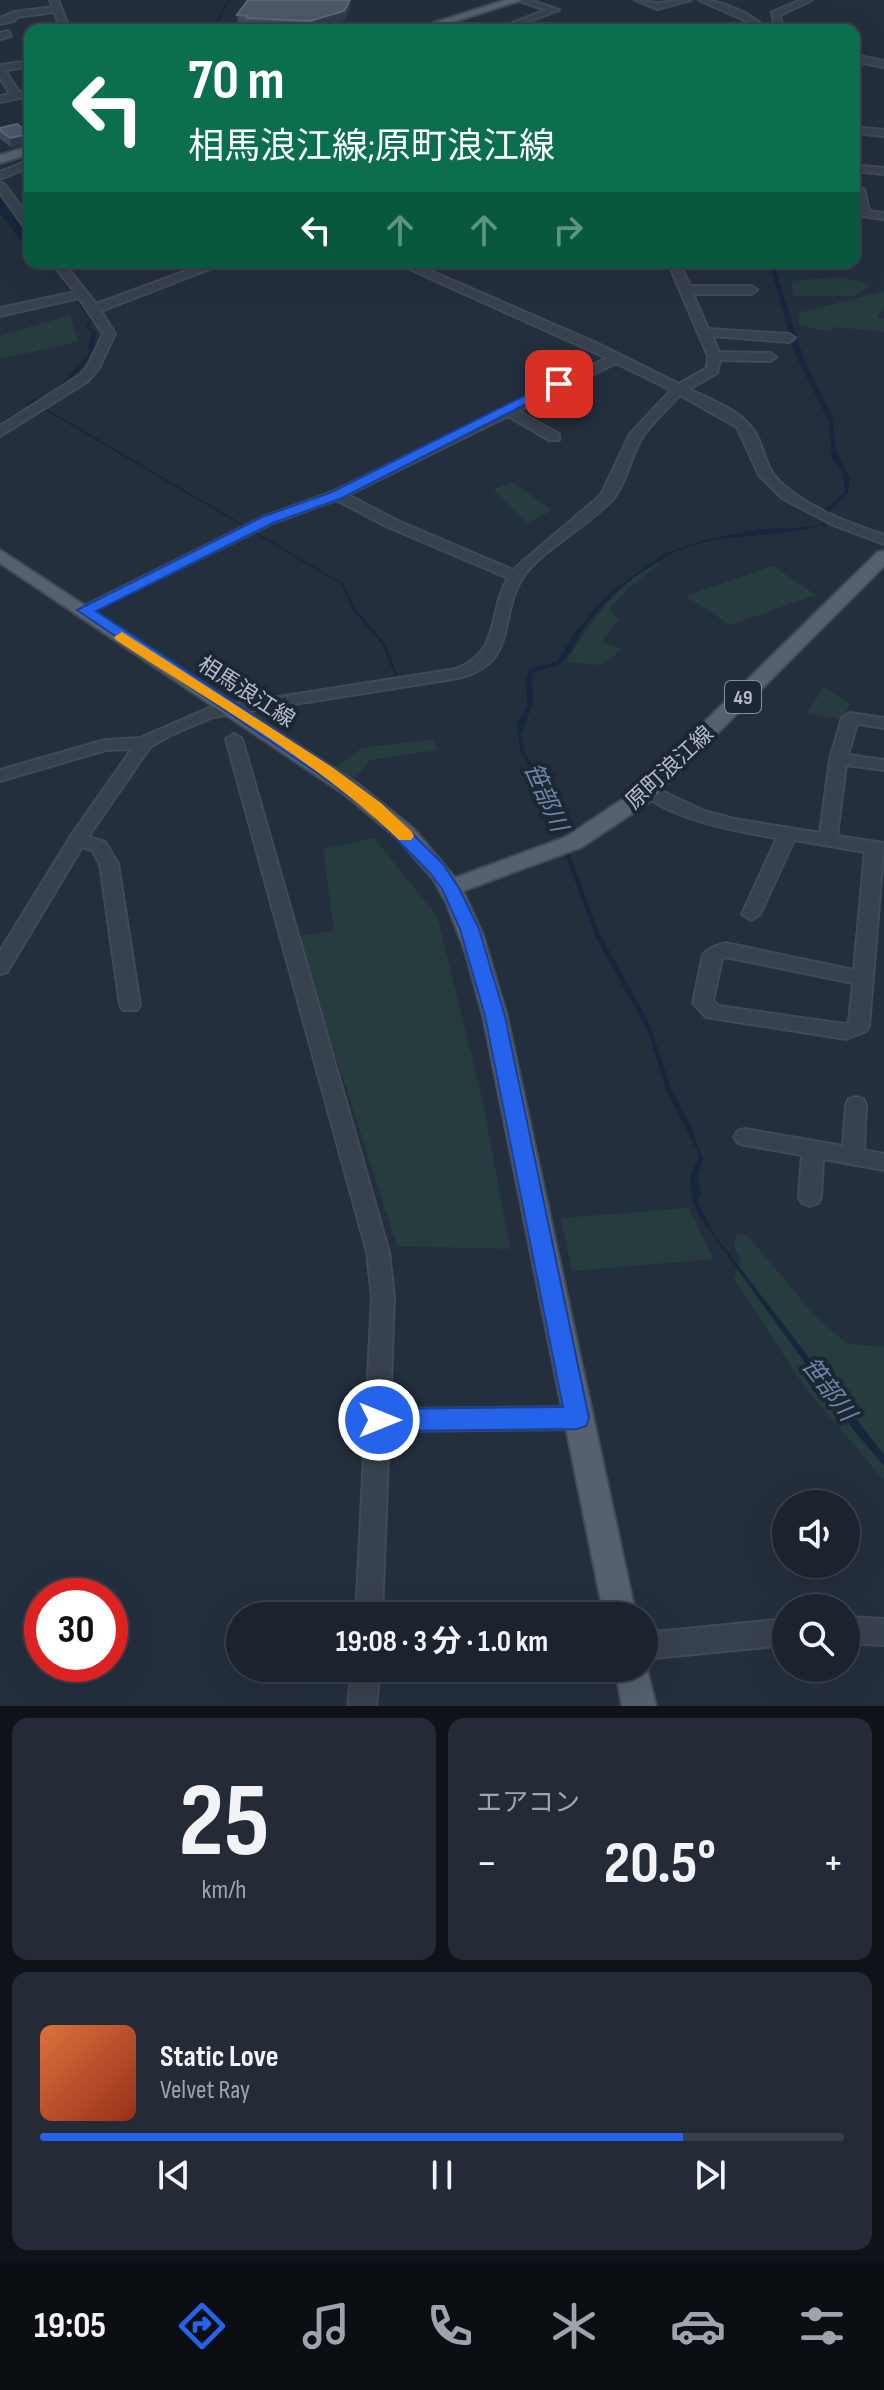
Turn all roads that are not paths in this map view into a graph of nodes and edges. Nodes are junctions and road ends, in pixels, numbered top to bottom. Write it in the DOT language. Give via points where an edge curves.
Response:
graph roads {
  1 [pos="519,0"];
  2 [pos="639,0"];
  3 [pos="687,0"];
  4 [pos="703,0"];
  5 [pos="808,0"];
  6 [pos="56,4"];
  7 [pos="0,14"];
  8 [pos="14,15"];
  9 [pos="0,21"];
  10 [pos="64,24"];
  11 [pos="436,24"];
  12 [pos="515,24"];
  13 [pos="757,24"];
  14 [pos="778,24"];
  15 [pos="860,59"];
  16 [pos="881,61"];
  17 [pos="24,65"];
  18 [pos="0,69"];
  19 [pos="24,94"];
  20 [pos="16,96"];
  21 [pos="0,99"];
  22 [pos="860,131"];
  23 [pos="884,133"];
  24 [pos="24,152"];
  25 [pos="0,159"];
  26 [pos="860,160"];
  27 [pos="884,162"];
  28 [pos="24,166"];
  29 [pos="860,169"];
  30 [pos="884,171"];
  31 [pos="0,176"];
  32 [pos="860,180"];
  33 [pos="884,182"];
  34 [pos="0,186"];
  35 [pos="860,213"];
  36 [pos="884,216"];
  37 [pos="24,219"];
  38 [pos="62,268"];
  39 [pos="206,268"];
  40 [pos="414,268"];
  41 [pos="676,268"];
  42 [pos="684,290"];
  43 [pos="751,290"];
  44 [pos="83,294"];
  45 [pos="3,309"];
  46 [pos="94,309"];
  47 [pos="703,332"];
  48 [pos="789,338"];
  49 [pos="714,356"];
  50 [pos="770,357"];
  51 [pos="617,358"];
  52 [pos="680,389"];
  53 [pos="508,411"];
  54 [pos="0,432"];
  55 [pos="554,437"];
  56 [pos="337,495"];
  57 [pos="883,554"];
  58 [pos="0,555"];
  59 [pos="515,576"];
  60 [pos="84,610"];
  61 [pos="232,710"];
  62 [pos="884,723"];
  63 [pos="234,739"];
  64 [pos="144,743"];
  65 [pos="838,759"];
  66 [pos="884,765"];
  67 [pos="0,776"];
  68 [pos="649,790"];
  69 [pos="788,834"];
  70 [pos="77,840"];
  71 [pos="828,840"];
  72 [pos="879,848"];
  73 [pos="450,888"];
  74 [pos="751,914"];
  75 [pos="0,967"];
  76 [pos="862,978"];
  77 [pos="130,1005"];
  78 [pos="856,1105"];
  79 [pos="745,1137"];
  80 [pos="813,1149"];
  81 [pos="853,1156"];
  82 [pos="884,1162"];
  83 [pos="810,1197"];
  84 [pos="577,1418"];
  85 [pos="379,1420"];
  86 [pos="370,1602"];
  87 [pos="617,1602"];
  88 [pos="860,1631"];
  89 [pos="884,1632"];
  90 [pos="772,1633"];
  91 [pos="658,1645"];
  92 [pos="365,1682"];
  93 [pos="635,1682"];
  94 [pos="362,1706"];
  95 [pos="639,1706"];
  1 -- 11 [label="main road"];
  1 -- 12 [label="street" via="555,10"];
  2 -- 3 [label="street" via="662,6"];
  4 -- 13 [label="street"];
  5 -- 14 [label="street" via="775,14"];
  6 -- 8 [label="street"];
  6 -- 10 [label="street"];
  7 -- 8 [label="street"];
  8 -- 9 [label="street"];
  15 -- 16 [label="street"];
  17 -- 18 [label="street"];
  18 -- 20 [label="street"];
  19 -- 20 [label="street"];
  20 -- 21 [label="street"];
  22 -- 23 [label="street"];
  24 -- 25 [label="main road"];
  26 -- 27 [label="street"];
  28 -- 31 [label="street"];
  29 -- 30 [label="street"];
  32 -- 33 [label="street"];
  34 -- 37 [label="street"];
  35 -- 36 [label="street"];
  38 -- 44 [label="street"];
  39 -- 46 [label="street"];
  40 -- 51 [label="street"];
  41 -- 42 [label="street"];
  42 -- 43 [label="street"];
  42 -- 47 [label="street"];
  44 -- 45 [label="street"];
  44 -- 46 [label="street"];
  46 -- 54 [label="street" via="109,332 93,368 71,389"];
  47 -- 48 [label="street"];
  47 -- 49 [label="street"];
  49 -- 50 [label="street"];
  49 -- 52 [label="street" via="713,370"];
  51 -- 52 [label="street"];
  51 -- 53 [label="street"];
  52 -- 57 [label="street" via="744,425 767,476 786,494 844,523"];
  52 -- 59 [label="street" via="637,434 603,501"];
  53 -- 55 [label="street"];
  53 -- 56 [label="street"];
  56 -- 59 [label="street"];
  56 -- 60 [label="street" via="275,516"];
  57 -- 68 [label="main road, 原町浪江線 / 49"];
  58 -- 60 [label="main road, 相馬浪江線"];
  59 -- 61 [label="street" via="493,651 483,664 459,673"];
  60 -- 61 [label="main road, 相馬浪江線"];
  61 -- 64 [label="street" via="209,713"];
  61 -- 73 [label="main road, 相馬浪江線" via="375,807"];
  62 -- 65 [label="street" via="850,718"];
  63 -- 85 [label="street" via="378,1252 383,1297"];
  64 -- 67 [label="street" via="105,745"];
  64 -- 70 [label="street"];
  65 -- 66 [label="street"];
  65 -- 71 [label="street"];
  68 -- 69 [label="street" via="710,819"];
  68 -- 73 [label="main road, 原町浪江線 / 49" via="596,829 549,853"];
  69 -- 71 [label="street"];
  69 -- 74 [label="street"];
  70 -- 75 [label="street"];
  70 -- 77 [label="street" via="99,846 109,864"];
  71 -- 72 [label="street"];
  72 -- 76 [label="street"];
  73 -- 84 [label="main road, 相馬浪江線" via="470,929 495,1016"];
  76 -- 76 [label="street" via="859,1026 846,1032 713,1012 703,1003 713,955 725,950"];
  78 -- 81 [label="street"];
  79 -- 80 [label="street"];
  80 -- 81 [label="street"];
  80 -- 83 [label="street"];
  81 -- 82 [label="street"];
  84 -- 85 [label="street"];
  84 -- 87 [label="main road, 相馬浪江線"];
  85 -- 86 [label="street"];
  88 -- 89 [label="street"];
  90 -- 91 [label="street"];
  92 -- 94 [label="street"];
  93 -- 95 [label="main road"];
}
